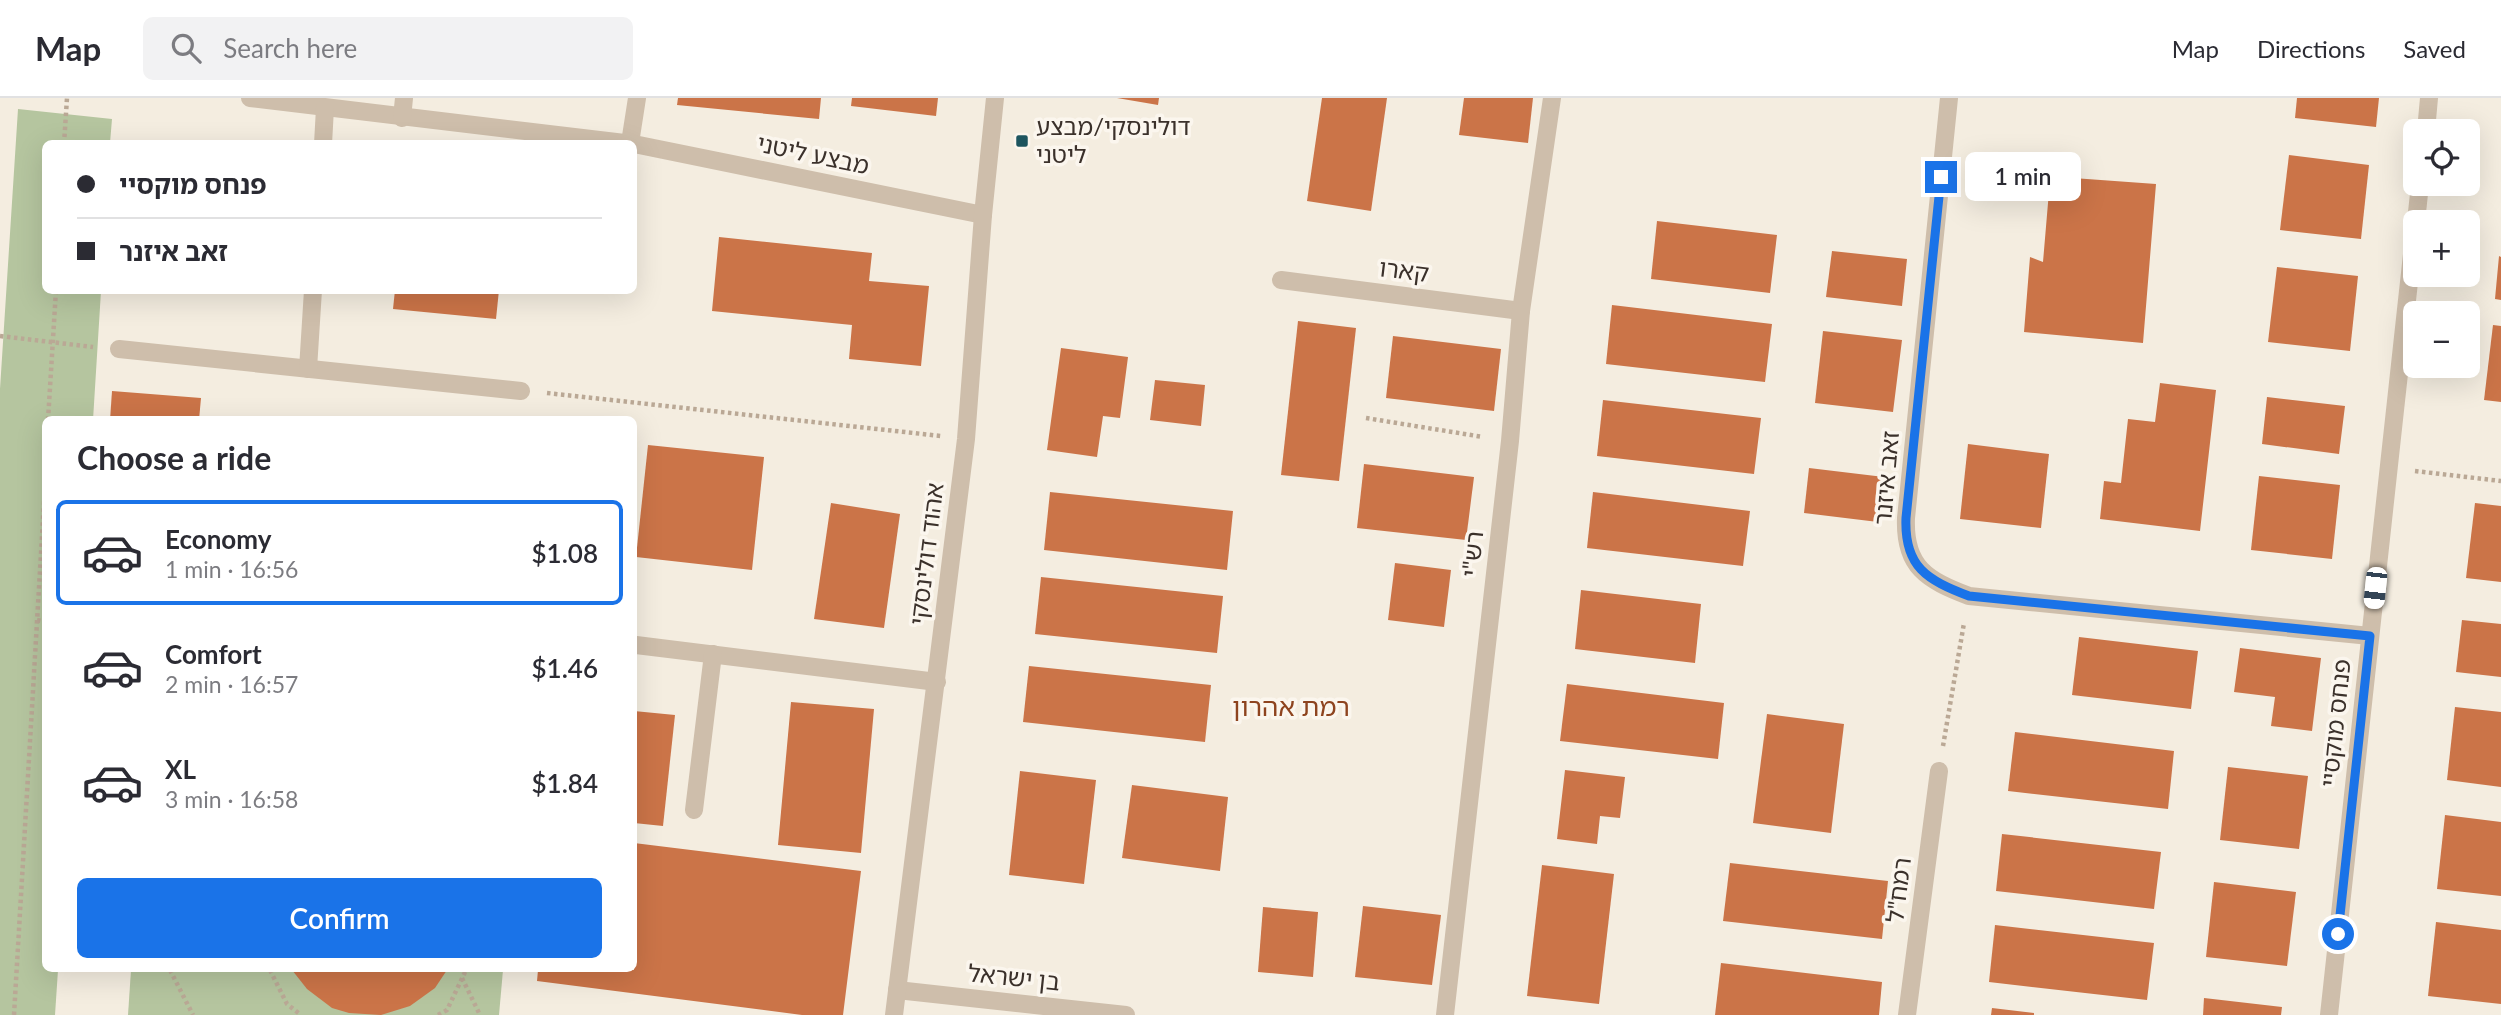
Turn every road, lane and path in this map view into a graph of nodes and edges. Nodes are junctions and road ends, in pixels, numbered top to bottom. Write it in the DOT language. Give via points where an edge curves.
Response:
graph roads {
  1 [pos="67,98"];
  2 [pos="250,98"];
  3 [pos="404,98"];
  4 [pos="636,98"];
  5 [pos="995,98"];
  6 [pos="1552,98"];
  7 [pos="1949,98"];
  8 [pos="2429,98"];
  9 [pos="325,108"];
  10 [pos="402,118"];
  11 [pos="2427,119"];
  12 [pos="64,140"];
  13 [pos="323,140"];
  14 [pos="604,140"];
  15 [pos="632,140"];
  16 [pos="637,144"];
  17 [pos="983,215"];
  18 [pos="1281,280"];
  19 [pos="2408,287"];
  20 [pos="55,294"];
  21 [pos="313,294"];
  22 [pos="1521,311"];
  23 [pos="0,336"];
  24 [pos="52,342"];
  25 [pos="119,349"];
  26 [pos="308,369"];
  27 [pos="521,391"];
  28 [pos="48,416"];
  29 [pos="1366,418"];
  30 [pos="966,439"];
  31 [pos="1510,441"];
  32 [pos="2388,467"];
  33 [pos="2501,481"];
  34 [pos="42,536"];
  35 [pos="1969,596"];
  36 [pos="37,620"];
  37 [pos="42,621"];
  38 [pos="2370,636"];
  39 [pos="637,645"];
  40 [pos="713,654"];
  41 [pos="937,682"];
  42 [pos="1939,771"];
  43 [pos="694,810"];
  44 [pos="171,972"];
  45 [pos="271,972"];
  46 [pos="465,972"];
  47 [pos="462,977"];
  48 [pos="897,990"];
  49 [pos="14,1015"];
  50 [pos="193,1015"];
  51 [pos="301,1015"];
  52 [pos="438,1015"];
  53 [pos="480,1015"];
  54 [pos="894,1015"];
  55 [pos="1126,1015"];
  56 [pos="1445,1015"];
  57 [pos="1908,1015"];
  58 [pos="2329,1015"];
  1 -- 12 [label="path"];
  2 -- 9 [label="street, מבצע ליטני"];
  3 -- 10 [label="street"];
  4 -- 15 [label="street"];
  5 -- 17 [label="street, אהוד דולינסקי"];
  6 -- 22 [label="street, רש\"י"];
  7 -- 35 [label="street, זאב איזנר" via="1905,538 1922,573"];
  8 -- 11 [label="street"];
  9 -- 10 [label="street, מבצע ליטני"];
  9 -- 13 [label="street"];
  10 -- 14 [label="street, מבצע ליטני"];
  16 -- 17 [label="street, מבצע ליטני"];
  17 -- 30 [label="street, אהוד דולינסקי"];
  18 -- 22 [label="street, קארו"];
  19 -- 32 [label="street, פנחס מוקסיי"];
  20 -- 24 [label="path"];
  21 -- 26 [label="street"];
  22 -- 31 [label="street, רש\"י"];
  23 -- 24 [label="path"];
  24 -- 25 [label="path"];
  24 -- 28 [label="path"];
  25 -- 26 [label="street"];
  26 -- 27 [label="street"];
  27 -- 30 [label="path"];
  29 -- 31 [label="path"];
  30 -- 41 [label="street, אהוד דולינסקי"];
  31 -- 56 [label="street, רש\"י"];
  32 -- 33 [label="path"];
  32 -- 38 [label="street, פנחס מוקסיי"];
  34 -- 36 [label="path"];
  35 -- 38 [label="street, זאב איזנר"];
  35 -- 42 [label="path"];
  36 -- 37 [label="path"];
  36 -- 49 [label="path"];
  38 -- 58 [label="street, פנחס מוקסיי"];
  39 -- 40 [label="street"];
  40 -- 41 [label="street"];
  40 -- 43 [label="street"];
  41 -- 48 [label="street, אהוד דולינסקי"];
  42 -- 57 [label="street, רמח\"ל"];
  44 -- 50 [label="path"];
  45 -- 51 [label="path" via="287,1004"];
  46 -- 47 [label="path"];
  47 -- 52 [label="path" via="447,1010"];
  47 -- 53 [label="path"];
  48 -- 54 [label="street, אהוד דולינסקי"];
  48 -- 55 [label="street, בן ישראל"];
}
